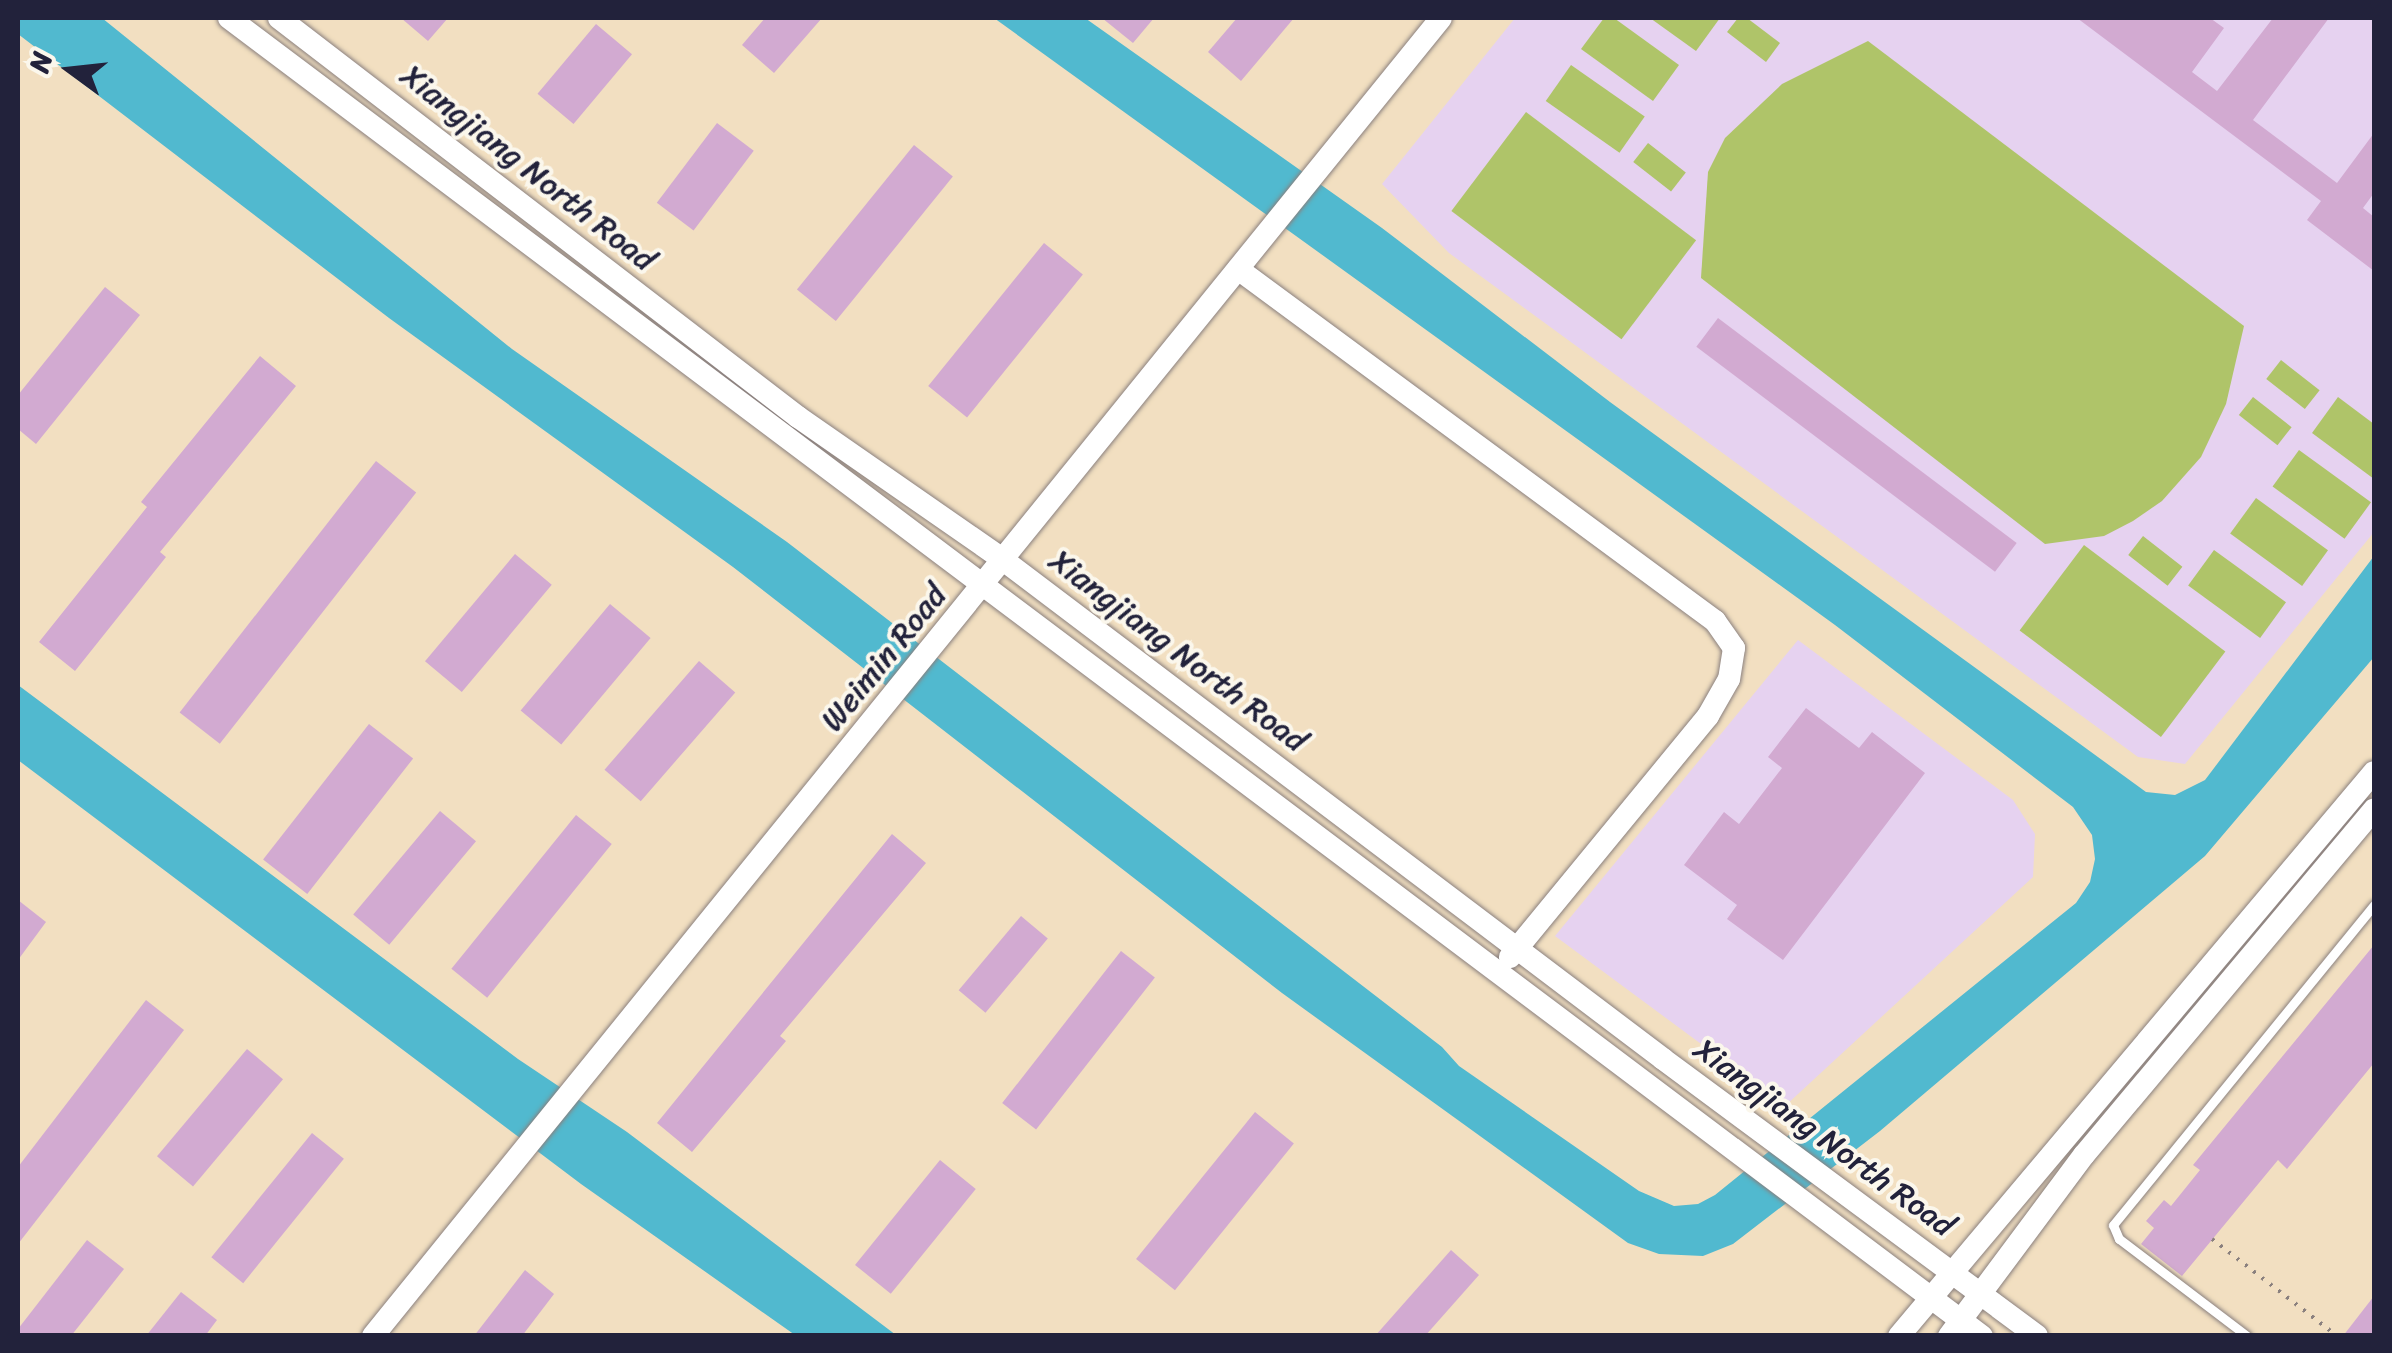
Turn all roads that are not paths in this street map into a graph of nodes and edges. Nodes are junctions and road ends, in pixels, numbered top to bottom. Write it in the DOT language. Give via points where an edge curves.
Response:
graph roads {
  1 [pos="229,18"];
  2 [pos="279,18"];
  3 [pos="1441,18"];
  4 [pos="1238,269"];
  5 [pos="1002,558"];
  6 [pos="982,587"];
  7 [pos="2374,772"];
  8 [pos="2374,810"];
  9 [pos="2374,905"];
  10 [pos="1516,949"];
  11 [pos="1497,973"];
  12 [pos="1953,1274"];
  13 [pos="1982,1294"];
  14 [pos="1931,1297"];
  15 [pos="1956,1328"];
  16 [pos="373,1336"];
  17 [pos="1900,1336"];
  18 [pos="1982,1336"];
  19 [pos="2037,1336"];
  20 [pos="2247,1336"];
  1 -- 6 [label="street, Xiangjiang North Road"];
  2 -- 5 [label="street, Xiangjiang North Road" via="798,417"];
  3 -- 4 [label="street, Weimin Road"];
  4 -- 5 [label="street, Weimin Road"];
  4 -- 10 [label="street" via="1715,622 1734,648 1729,679 1708,716"];
  5 -- 6 [label="street, Weimin Road"];
  5 -- 10 [label="street, Xiangjiang North Road"];
  6 -- 11 [label="street, Xiangjiang North Road"];
  6 -- 16 [label="street, Weimin Road"];
  7 -- 12 [label="street"];
  8 -- 13 [label="street" via="2084,1155"];
  9 -- 20 [label="lane" via="2113,1226 2119,1240"];
  10 -- 11 [label="street"];
  10 -- 12 [label="street, Xiangjiang North Road"];
  11 -- 14 [label="street, Xiangjiang North Road"];
  12 -- 13 [label="street, Xiangjiang North Road"];
  12 -- 14 [label="street"];
  13 -- 15 [label="street"];
  13 -- 19 [label="street, Xiangjiang North Road"];
  14 -- 15 [label="street, Xiangjiang North Road"];
  14 -- 17 [label="street"];
  15 -- 18 [label="street, Xiangjiang North Road"];
}
